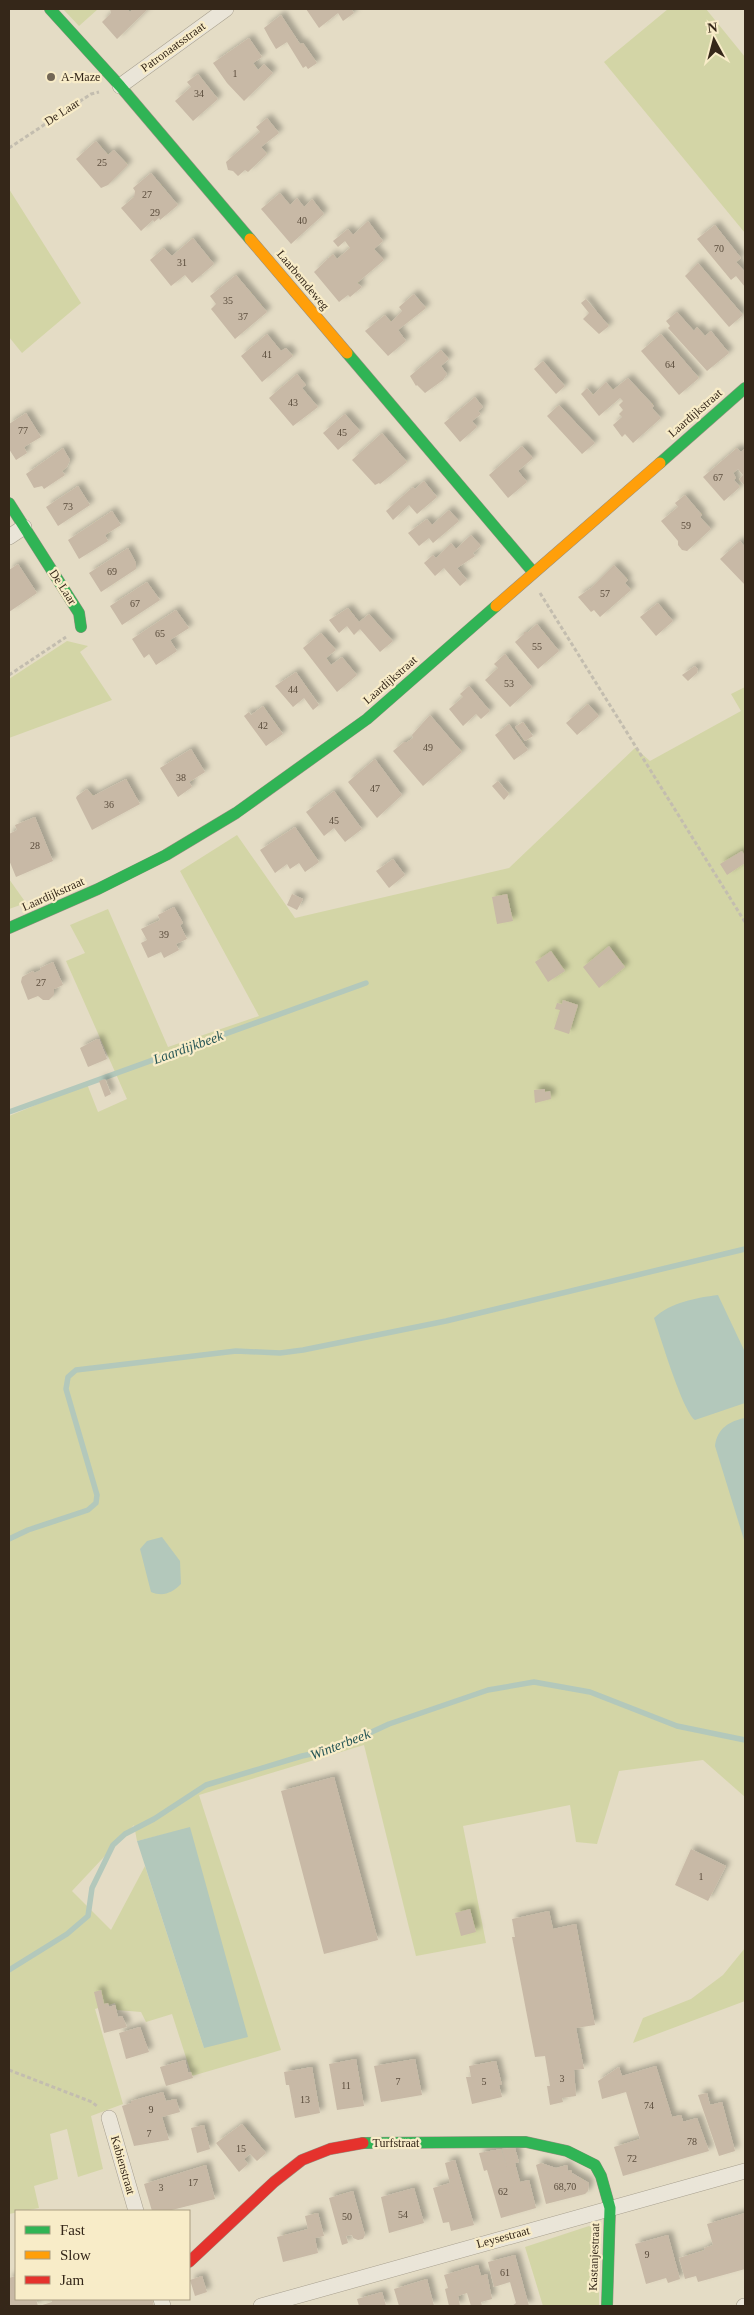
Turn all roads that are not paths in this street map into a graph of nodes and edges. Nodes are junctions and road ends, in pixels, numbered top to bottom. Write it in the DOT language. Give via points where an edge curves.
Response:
graph roads {
  1 [pos="50,9"];
  2 [pos="226,9"];
  3 [pos="120,86"];
  4 [pos="745,388"];
  5 [pos="9,503"];
  6 [pos="24,527"];
  7 [pos="9,537"];
  8 [pos="531,574"];
  9 [pos="81,627"];
  10 [pos="9,928"];
  11 [pos="109,2118"];
  12 [pos="745,2171"];
  13 [pos="610,2208"];
  14 [pos="136,2210"];
  15 [pos="190,2261"];
  16 [pos="261,2306"];
  17 [pos="607,2306"];
  1 -- 3 [label="street, Laarbemdeweg"];
  2 -- 3 [label="street, Patronaatsstraat"];
  3 -- 8 [label="street, Laarbemdeweg"];
  4 -- 8 [label="street, Laardijkstraat"];
  5 -- 6 [label="street, De Laar"];
  6 -- 7 [label="street"];
  6 -- 9 [label="street, De Laar" via="80,613"];
  8 -- 10 [label="street, Laardijkstraat" via="367,719 236,813 166,855"];
  11 -- 14 [label="street, Kabienstraat"];
  12 -- 13 [label="street, Leysestraat"];
  13 -- 15 [label="street, Turfstraat" via="595,2165 567,2151 526,2142 365,2143 302,2160"];
  13 -- 16 [label="street, Leysestraat"];
  13 -- 17 [label="street, Kastanjestraat"];
}
